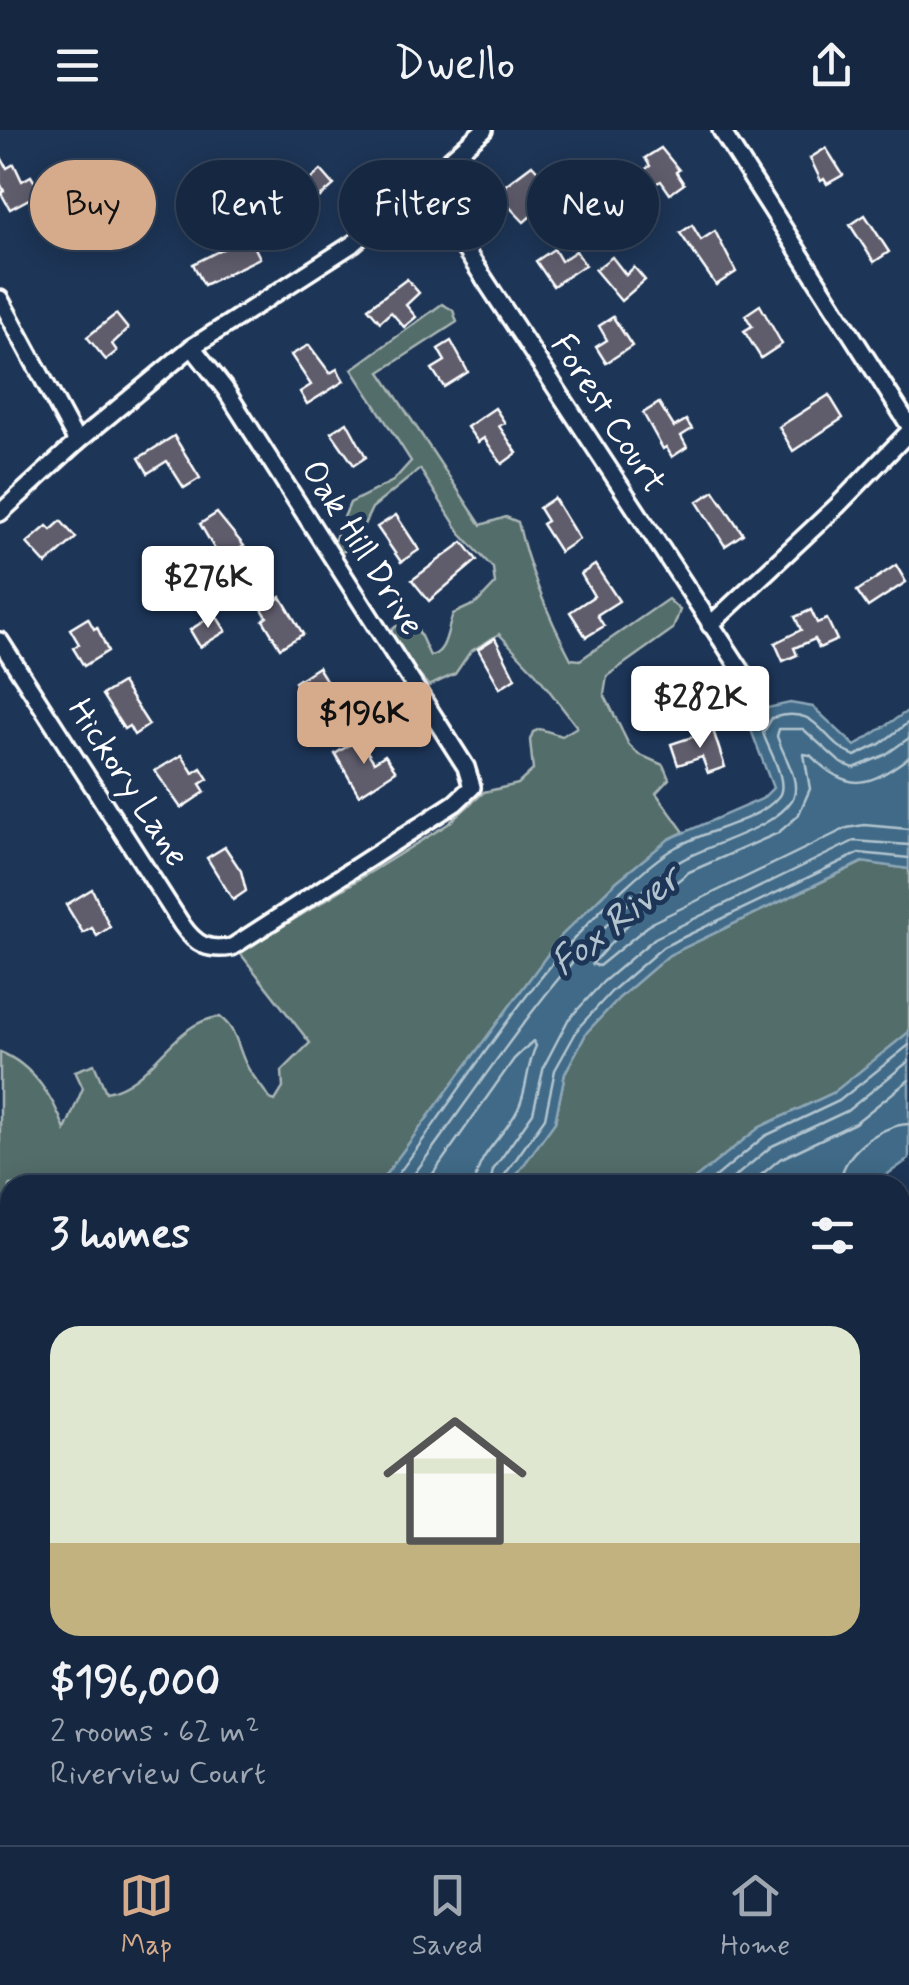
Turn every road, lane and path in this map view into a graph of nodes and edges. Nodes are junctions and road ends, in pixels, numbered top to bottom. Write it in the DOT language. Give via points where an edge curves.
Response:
graph roads {
  1 [pos="484,130"];
  2 [pos="721,130"];
  3 [pos="450,160"];
  4 [pos="343,250"];
  5 [pos="465,250"];
  6 [pos="0,300"];
  7 [pos="192,347"];
  8 [pos="909,428"];
  9 [pos="77,442"];
  10 [pos="0,514"];
  11 [pos="710,625"];
  12 [pos="0,641"];
  13 [pos="745,676"];
  14 [pos="212,950"];
  1 -- 3 [label="street"];
  2 -- 8 [label="street"];
  4 -- 7 [label="street"];
  5 -- 11 [label="street, Forest Court"];
  6 -- 9 [label="street"];
  7 -- 9 [label="street"];
  7 -- 14 [label="street, Oak Hill Drive" via="226,389 472,787 232,947"];
  8 -- 11 [label="street" via="838,506"];
  9 -- 10 [label="street"];
  11 -- 13 [label="street, Forest Court"];
  12 -- 14 [label="street, Hickory Lane" via="192,940"];
}
